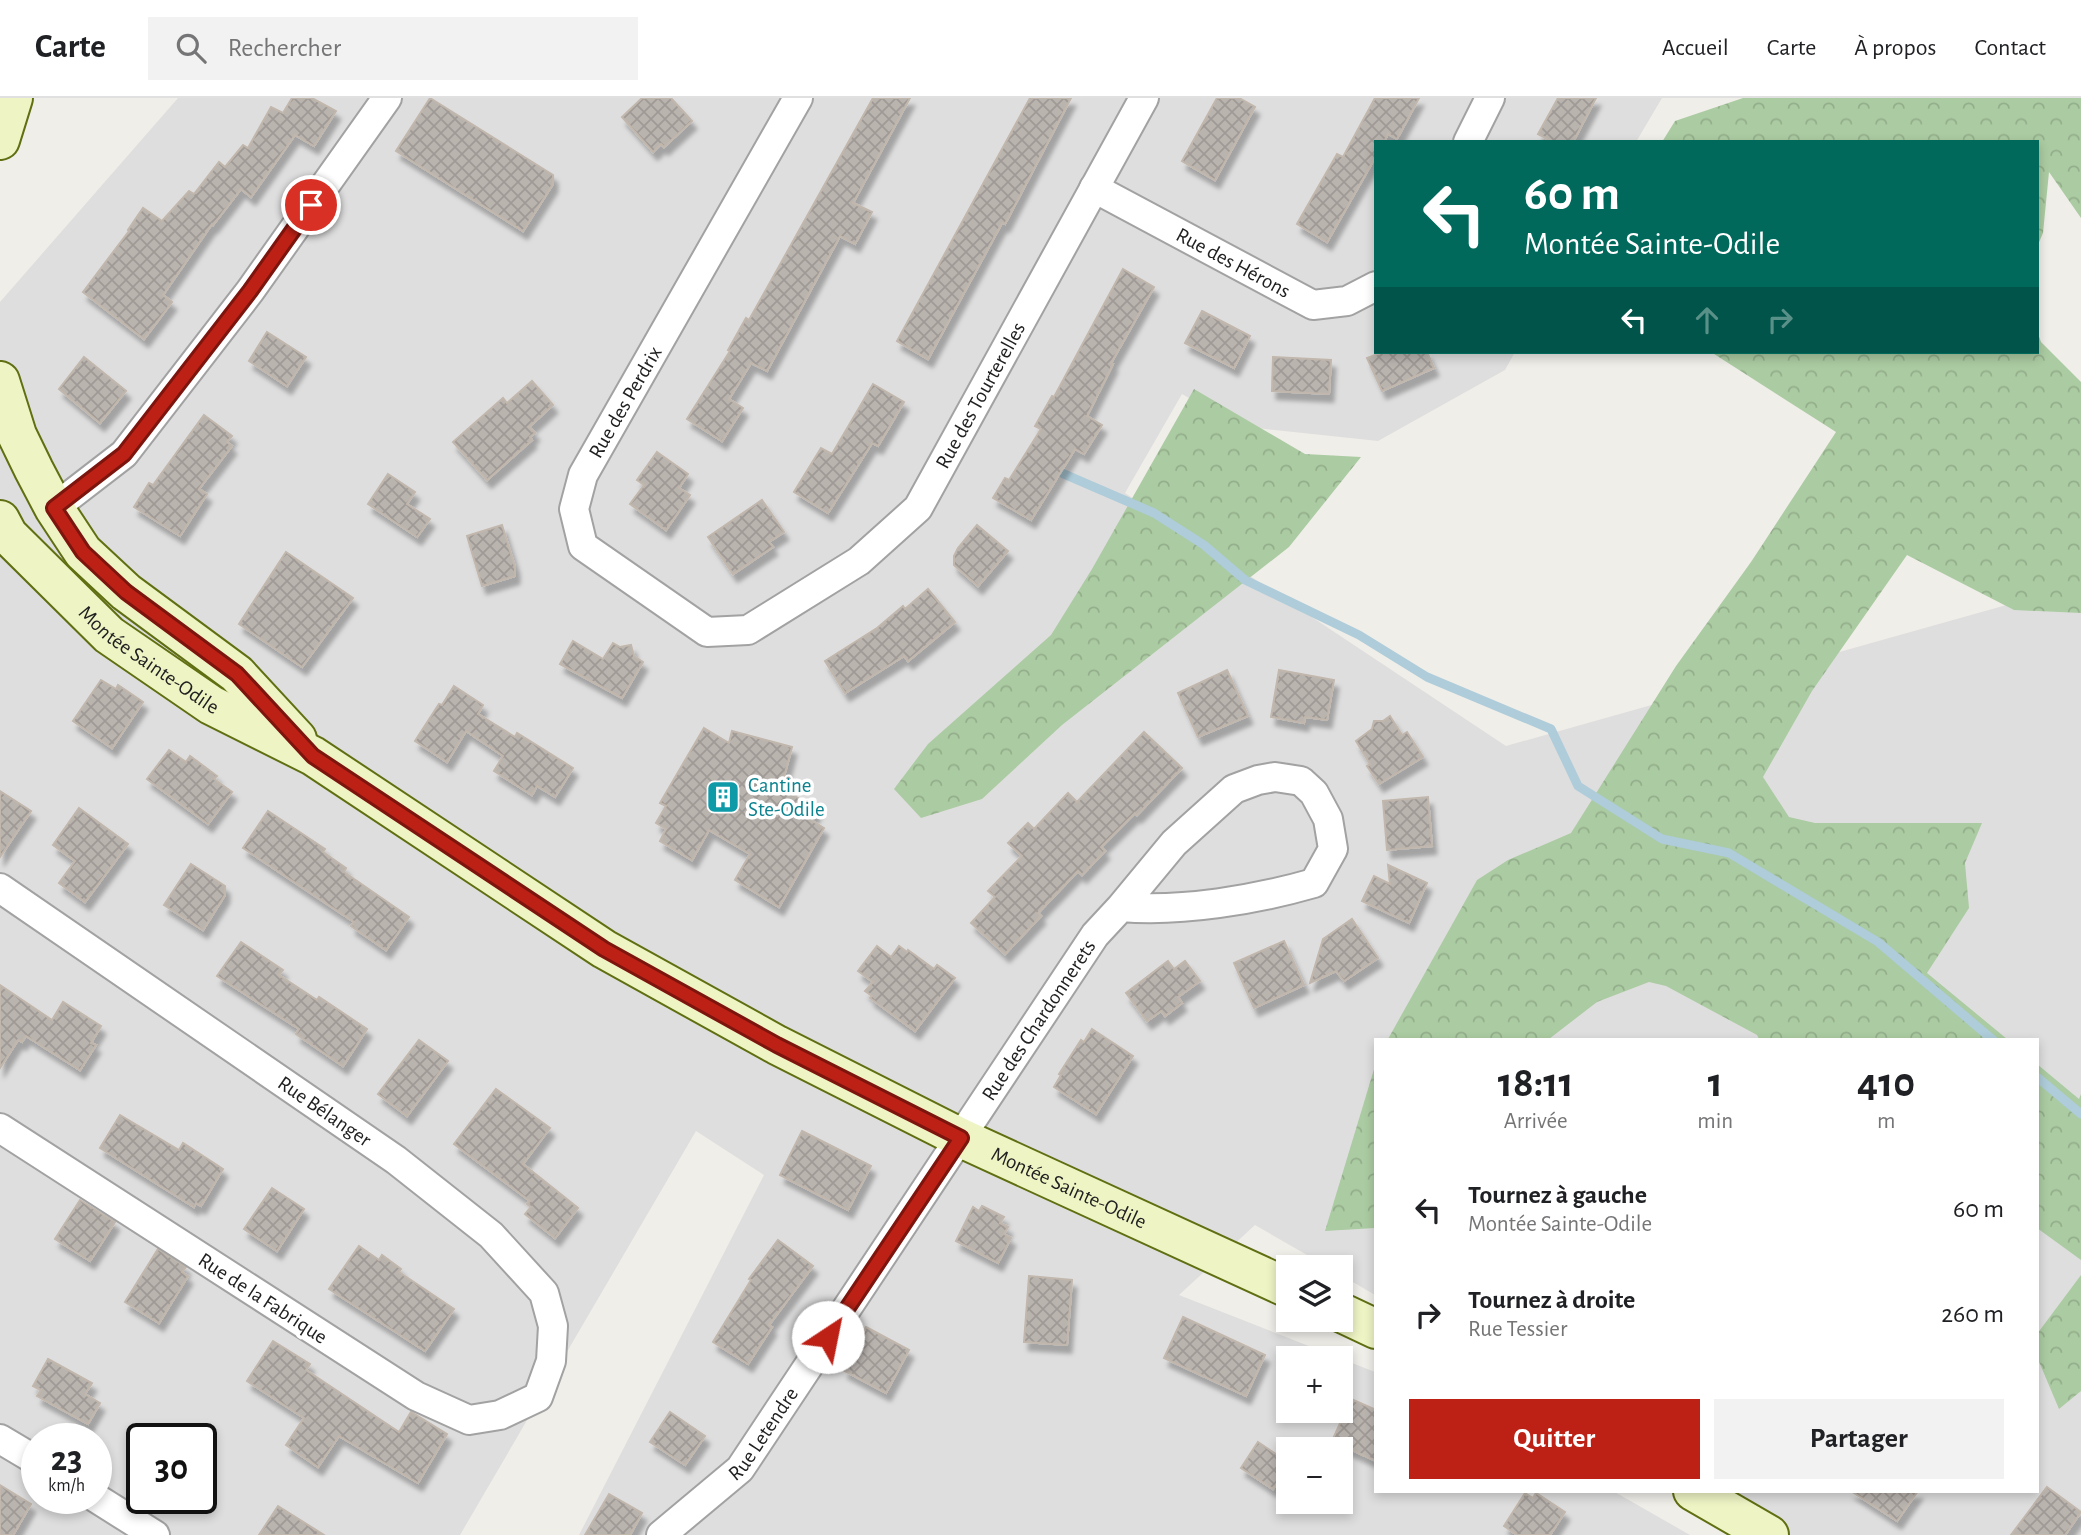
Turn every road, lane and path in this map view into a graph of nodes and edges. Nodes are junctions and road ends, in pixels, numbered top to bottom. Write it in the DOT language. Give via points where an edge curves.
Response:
graph roads {
  1 [pos="13,98"];
  2 [pos="387,98"];
  3 [pos="797,98"];
  4 [pos="1144,98"];
  5 [pos="1490,98"];
  6 [pos="1469,140"];
  7 [pos="0,141"];
  8 [pos="1094,188"];
  9 [pos="1374,286"];
  10 [pos="0,381"];
  11 [pos="54,508"];
  12 [pos="3,531"];
  13 [pos="748,631"];
  14 [pos="313,756"];
  15 [pos="0,888"];
  16 [pos="1121,906"];
  17 [pos="0,1128"];
  18 [pos="961,1138"];
  19 [pos="1276,1282"];
  20 [pos="1353,1318"];
  21 [pos="1374,1328"];
  22 [pos="538,1397"];
  23 [pos="0,1438"];
  24 [pos="21,1451"];
  25 [pos="1696,1493"];
  26 [pos="112,1508"];
  27 [pos="155,1535"];
  28 [pos="661,1535"];
  29 [pos="1769,1535"];
  1 -- 7 [label="main road"];
  2 -- 11 [label="street" via="250,291 124,454"];
  3 -- 13 [label="street, Rue des Perdrix" via="583,475 574,509 583,546 707,632"];
  4 -- 8 [label="street, Rue des Tourterelles"];
  5 -- 6 [label="street"];
  8 -- 9 [label="street, Rue des Hérons" via="1313,305 1348,301"];
  8 -- 13 [label="street, Rue des Tourterelles" via="918,508 859,561"];
  10 -- 11 [label="main road, Montée Sainte-Odile" via="17,435"];
  11 -- 12 [label="main road"];
  11 -- 14 [label="main road, Montée Sainte-Odile" via="83,552 126,592 237,674"];
  12 -- 14 [label="main road, Montée Sainte-Odile" via="109,635 211,705"];
  14 -- 18 [label="main road, Montée Sainte-Odile" via="604,949 777,1045"];
  15 -- 22 [label="street, Rue Bélanger" via="396,1160 491,1235 544,1293 553,1326 551,1361"];
  16 -- 16 [label="street, Rue des Chardonnerets" via="1156,909 1268,896 1314,883 1334,849 1328,819 1314,793 1301,782 1275,776 1234,789 1174,843"];
  16 -- 18 [label="street, Rue des Chardonnerets" via="1095,935"];
  17 -- 22 [label="street, Rue de la Fabrique" via="416,1396 469,1420 500,1415"];
  18 -- 19 [label="main road, Montée Sainte-Odile"];
  18 -- 28 [label="street, Rue Letendre" via="740,1469"];
  20 -- 21 [label="main road"];
  23 -- 24 [label="street"];
  25 -- 29 [label="main road"];
  26 -- 27 [label="street"];
}
